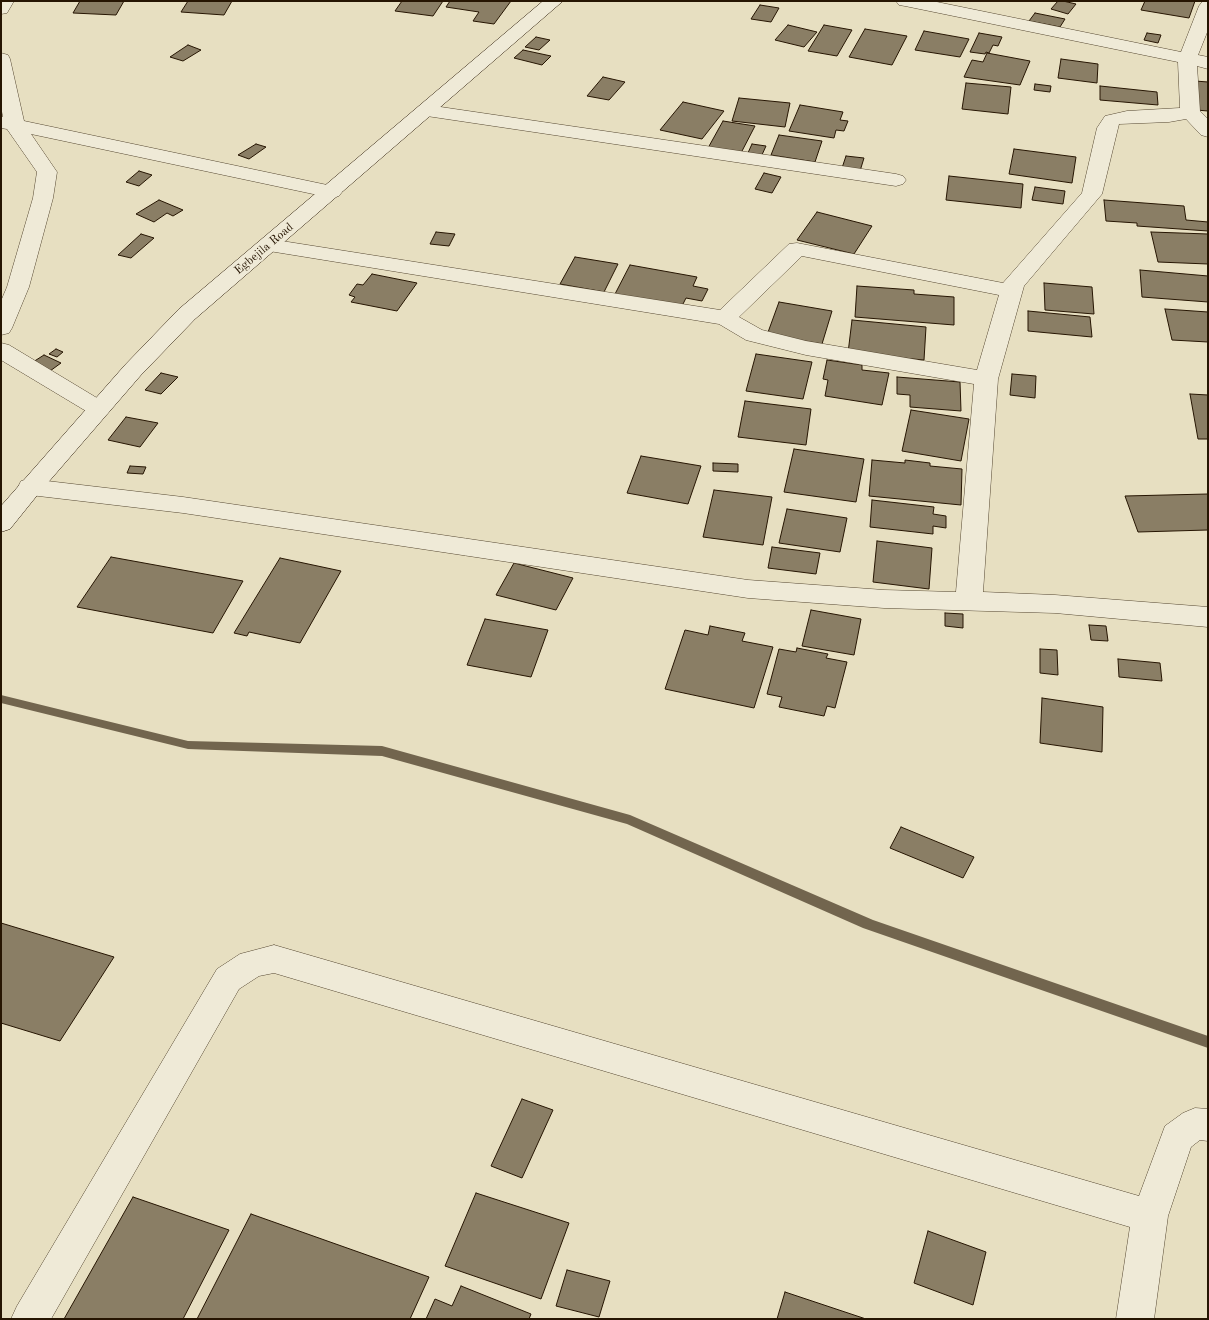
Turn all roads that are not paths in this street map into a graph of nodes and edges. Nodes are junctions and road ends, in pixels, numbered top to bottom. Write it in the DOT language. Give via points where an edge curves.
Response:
graph roads {
  1 [pos="5,1"];
  2 [pos="554,1"];
  3 [pos="905,1"];
  4 [pos="1208,6"];
  5 [pos="1,9"];
  6 [pos="1,59"];
  7 [pos="1187,59"];
  8 [pos="1208,63"];
  9 [pos="428,110"];
  10 [pos="1190,112"];
  11 [pos="8,124"];
  12 [pos="1208,131"];
  13 [pos="896,180"];
  14 [pos="332,192"];
  15 [pos="269,245"];
  16 [pos="1012,291"];
  17 [pos="725,318"];
  18 [pos="1,328"];
  19 [pos="1,350"];
  20 [pos="986,379"];
  21 [pos="99,409"];
  22 [pos="30,487"];
  23 [pos="1,523"];
  24 [pos="969,601"];
  25 [pos="1208,617"];
  26 [pos="1208,1125"];
  27 [pos="1150,1216"];
  28 [pos="30,1319"];
  29 [pos="1135,1319"];
  1 -- 5 [label="street"];
  2 -- 9 [label="street, Egbejila Road"];
  3 -- 7 [label="street"];
  4 -- 7 [label="street"];
  6 -- 11 [label="street"];
  7 -- 8 [label="street"];
  7 -- 10 [label="street"];
  9 -- 13 [label="street"];
  9 -- 14 [label="street, Egbejila Road"];
  10 -- 12 [label="street"];
  10 -- 16 [label="street" via="1112,120 1107,128 1092,194 1013,285"];
  11 -- 14 [label="street"];
  11 -- 18 [label="street" via="47,172 18,288"];
  14 -- 15 [label="street, Egbejila Road"];
  15 -- 17 [label="street"];
  15 -- 21 [label="street, Egbejila Road" via="187,314"];
  16 -- 17 [label="street" via="797,249"];
  16 -- 20 [label="street"];
  17 -- 20 [label="street" via="754,335 806,348"];
  19 -- 21 [label="street"];
  20 -- 24 [label="street"];
  21 -- 22 [label="street, Egbejila Road"];
  22 -- 23 [label="street, Egbejila Road"];
  22 -- 24 [label="street" via="193,506 748,589 884,599"];
  24 -- 25 [label="street" via="1056,604"];
  26 -- 27 [label="street" via="1195,1124 1176,1136"];
  27 -- 28 [label="street" via="274,959 251,964 228,979"];
  27 -- 29 [label="street"];
}
